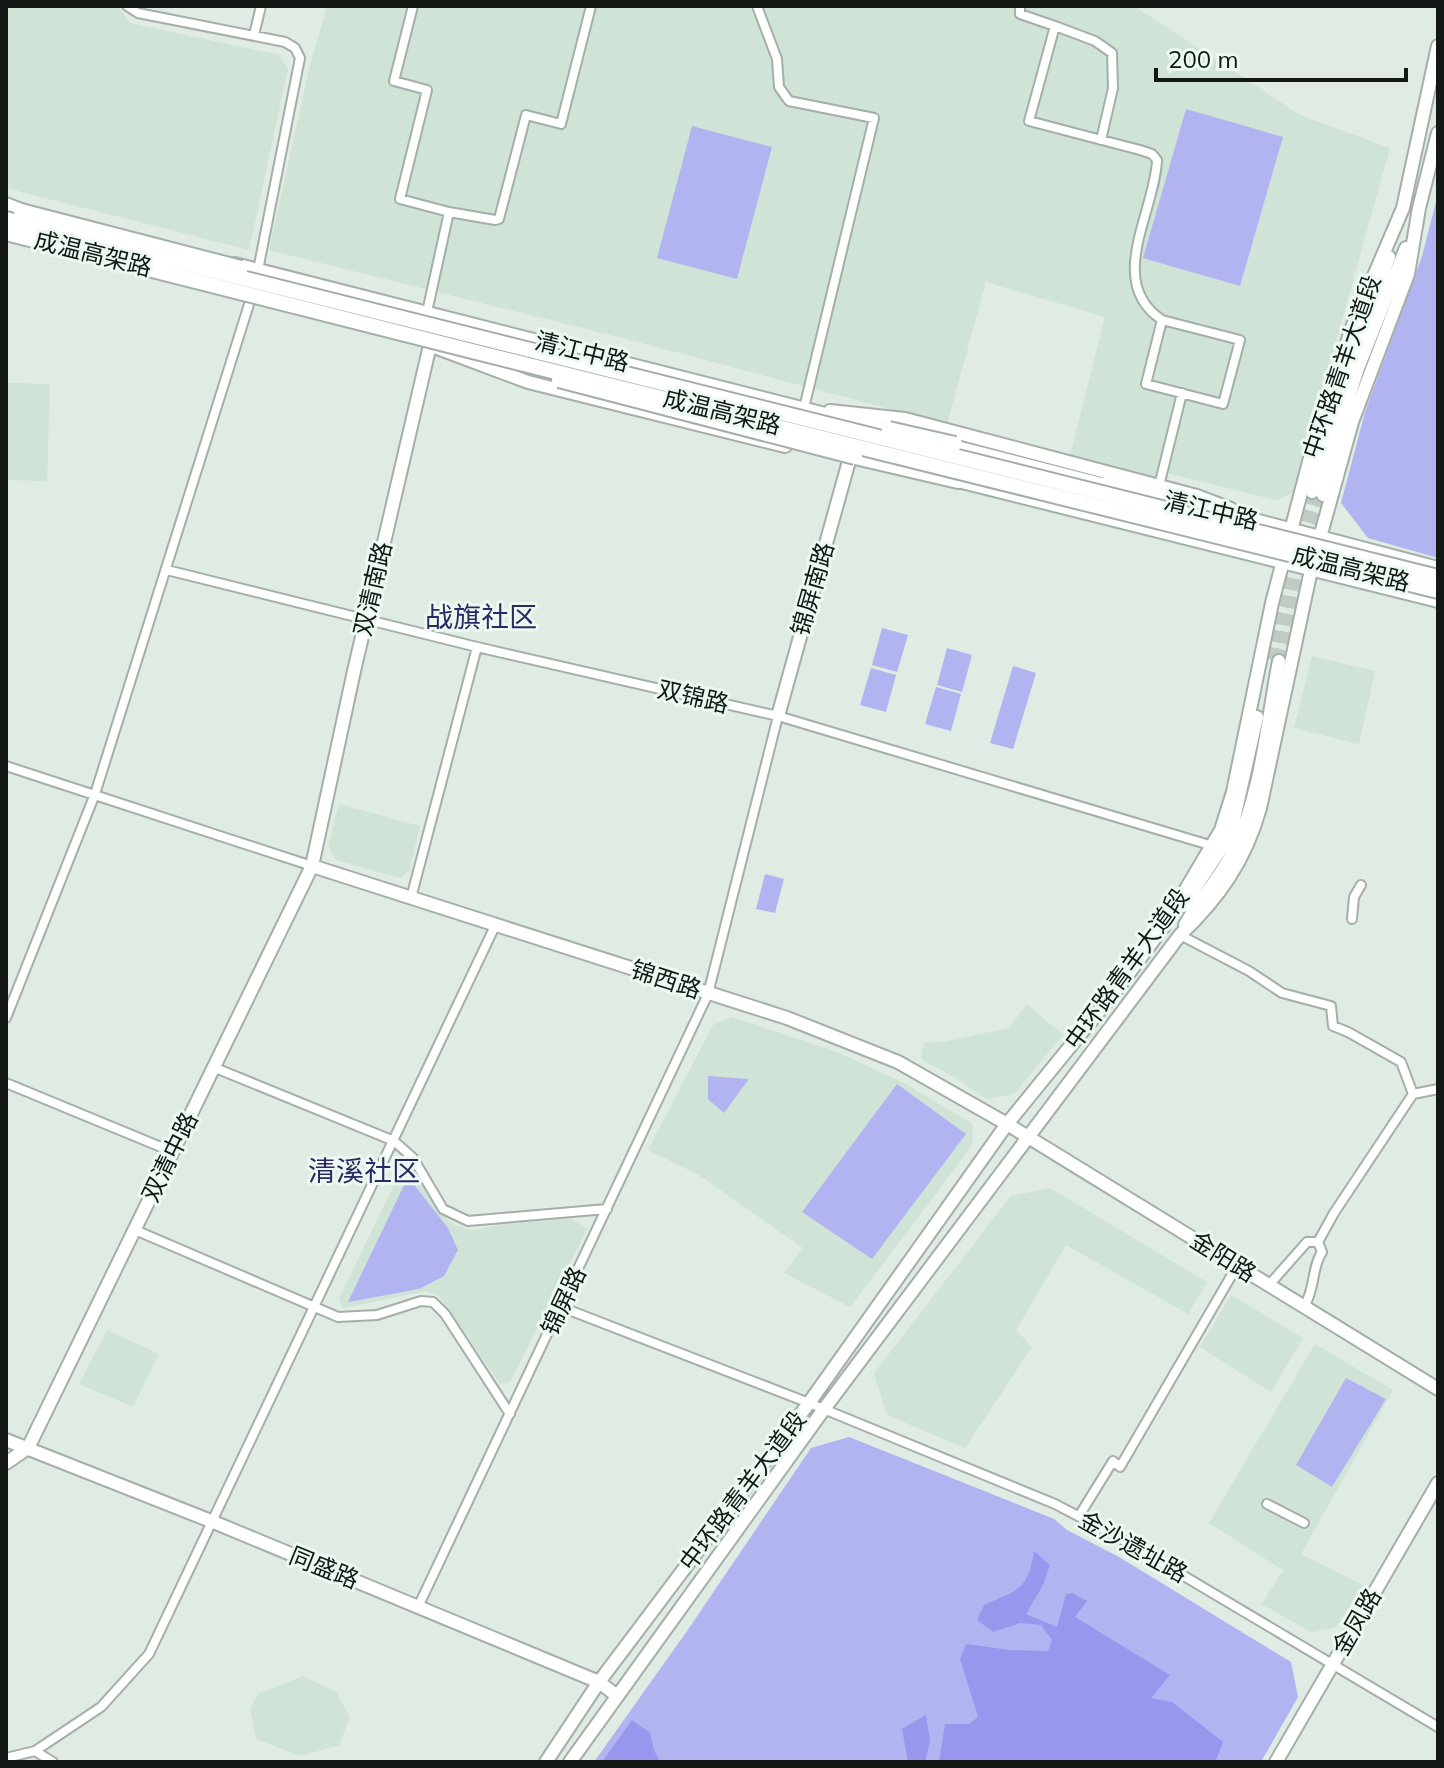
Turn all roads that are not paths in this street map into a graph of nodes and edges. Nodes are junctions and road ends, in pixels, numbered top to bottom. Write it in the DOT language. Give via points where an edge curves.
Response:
graph roads {
  1 [pos="127,6"];
  2 [pos="261,6"];
  3 [pos="413,6"];
  4 [pos="591,6"];
  5 [pos="757,6"];
  6 [pos="1020,10"];
  7 [pos="1055,26"];
  8 [pos="254,35"];
  9 [pos="1438,46"];
  10 [pos="1418,136"];
  11 [pos="1437,138"];
  12 [pos="1101,140"];
  13 [pos="10,207"];
  14 [pos="1403,208"];
  15 [pos="1419,208"];
  16 [pos="449,212"];
  17 [pos="6,219"];
  18 [pos="6,234"];
  19 [pos="258,270"];
  20 [pos="281,287"];
  21 [pos="251,298"];
  22 [pos="427,312"];
  23 [pos="1162,320"];
  24 [pos="430,345"];
  25 [pos="468,350"];
  26 [pos="1182,393"];
  27 [pos="804,411"];
  28 [pos="852,459"];
  29 [pos="958,481"];
  30 [pos="1159,486"];
  31 [pos="1232,514"];
  32 [pos="1275,525"];
  33 [pos="1292,530"];
  34 [pos="1320,537"];
  35 [pos="1283,563"];
  36 [pos="1438,568"];
  37 [pos="167,570"];
  38 [pos="1311,570"];
  39 [pos="1438,577"];
  40 [pos="1438,591"];
  41 [pos="1438,601"];
  42 [pos="366,620"];
  43 [pos="477,647"];
  44 [pos="778,716"];
  45 [pos="6,766"];
  46 [pos="95,794"];
  47 [pos="1213,846"];
  48 [pos="312,866"];
  49 [pos="1361,885"];
  50 [pos="411,898"];
  51 [pos="1352,919"];
  52 [pos="495,926"];
  53 [pos="1164,926"];
  54 [pos="1180,935"];
  55 [pos="708,994"];
  56 [pos="6,1018"];
  57 [pos="213,1067"];
  58 [pos="6,1083"];
  59 [pos="1438,1089"];
  60 [pos="1413,1094"];
  61 [pos="1007,1124"];
  62 [pos="1029,1138"];
  63 [pos="394,1141"];
  64 [pos="173,1152"];
  65 [pos="607,1209"];
  66 [pos="135,1230"];
  67 [pos="1318,1242"];
  68 [pos="1237,1266"];
  69 [pos="1269,1285"];
  70 [pos="314,1307"];
  71 [pos="561,1307"];
  72 [pos="1304,1307"];
  73 [pos="1438,1389"];
  74 [pos="809,1403"];
  75 [pos="824,1409"];
  76 [pos="510,1414"];
  77 [pos="6,1440"];
  78 [pos="28,1448"];
  79 [pos="6,1463"];
  80 [pos="1438,1483"];
  81 [pos="1267,1504"];
  82 [pos="1079,1516"];
  83 [pos="211,1521"];
  84 [pos="1304,1523"];
  85 [pos="418,1607"];
  86 [pos="1334,1663"];
  87 [pos="599,1682"];
  88 [pos="616,1695"];
  89 [pos="1438,1727"];
  90 [pos="35,1751"];
  91 [pos="6,1758"];
  92 [pos="53,1762"];
  93 [pos="546,1762"];
  94 [pos="570,1762"];
  95 [pos="1276,1762"];
  1 -- 8 [label="street" via="138,13"];
  2 -- 8 [label="street"];
  3 -- 16 [label="street" via="394,81 427,90 400,199"];
  4 -- 16 [label="street" via="561,124 526,115 499,219"];
  5 -- 27 [label="street" via="777,59 779,87 789,101 874,118"];
  6 -- 7 [label="street"];
  7 -- 12 [label="street" via="1112,53 1113,88"];
  7 -- 12 [label="street" via="1029,121"];
  8 -- 19 [label="street" via="285,42 300,58"];
  9 -- 10 [label="main road, 中环路青羊大道段"];
  10 -- 11 [label="street"];
  10 -- 14 [label="main road, 中环路青羊大道段"];
  11 -- 15 [label="main road, 中环路青羊大道段"];
  12 -- 23 [label="street" via="1157,160 1134,267 1142,299"];
  13 -- 19 [label="main road, 清江中路"];
  13 -- 20 [label="highway, bridge" via="236,266"];
  14 -- 15 [label="main road" via="1333,408 1318,494 1358,368"];
  14 -- 33 [label="main road, 中环路青羊大道段" via="1336,371"];
  15 -- 34 [label="main road, 中环路青羊大道段" via="1408,274 1362,393"];
  16 -- 22 [label="street"];
  17 -- 20 [label="highway, 成温高架路, bridge"];
  18 -- 21 [label="main road, 清江中路"];
  18 -- 25 [label="highway, 成温高架路, bridge"];
  19 -- 22 [label="main road, 清江中路"];
  20 -- 27 [label="highway, 成温高架路, bridge"];
  21 -- 24 [label="main road, 清江中路"];
  21 -- 37 [label="street"];
  22 -- 24 [label="main road, 双清南路"];
  22 -- 27 [label="main road, 清江中路"];
  23 -- 26 [label="street" via="1146,384"];
  23 -- 26 [label="street" via="1240,340 1223,404"];
  24 -- 28 [label="main road, 清江中路" via="528,382"];
  24 -- 29 [label="main road, 清江中路" via="851,449"];
  24 -- 42 [label="main road, 双清南路"];
  25 -- 28 [label="highway, bridge" via="588,390"];
  25 -- 40 [label="highway, 成温高架路, bridge"];
  26 -- 30 [label="street"];
  27 -- 30 [label="main road" via="905,419"];
  27 -- 31 [label="main road, 清江中路"];
  27 -- 31 [label="highway, bridge"];
  27 -- 39 [label="highway, 成温高架路, bridge"];
  28 -- 29 [label="highway"];
  28 -- 44 [label="main road, 锦屏南路"];
  29 -- 35 [label="main road, 清江中路"];
  30 -- 32 [label="main road"];
  31 -- 32 [label="main road, 清江中路"];
  32 -- 33 [label="main road, 清江中路"];
  33 -- 34 [label="main road, 清江中路"];
  33 -- 35 [label="main road, 中环路青羊大道段"];
  34 -- 36 [label="main road, 清江中路"];
  34 -- 38 [label="main road, 中环路青羊大道段"];
  35 -- 38 [label="main road, 清江中路"];
  35 -- 47 [label="main road, 中环路青羊大道段" via="1233,792"];
  37 -- 42 [label="street, 双锦路"];
  37 -- 46 [label="street"];
  38 -- 41 [label="main road, 清江中路"];
  38 -- 54 [label="main road, 中环路青羊大道段" via="1252,834 1222,891"];
  42 -- 43 [label="street, 双锦路"];
  42 -- 48 [label="main road, 双清南路"];
  43 -- 44 [label="street, 双锦路"];
  43 -- 50 [label="street"];
  44 -- 47 [label="street, 双锦路"];
  44 -- 55 [label="street, 锦屏路"];
  45 -- 46 [label="street"];
  46 -- 48 [label="street"];
  46 -- 56 [label="street"];
  47 -- 53 [label="main road, 中环路青羊大道段"];
  48 -- 50 [label="main road, 锦西路"];
  48 -- 57 [label="main road, 双清中路"];
  49 -- 51 [label="street"];
  50 -- 52 [label="main road, 锦西路"];
  52 -- 55 [label="main road, 锦西路"];
  52 -- 63 [label="street"];
  53 -- 54 [label="main road" via="1199,885 1233,823 1274,660 1258,776 1242,832 1226,867"];
  53 -- 61 [label="main road, 中环路青羊大道段"];
  54 -- 60 [label="street" via="1290,997 1331,1006 1333,1026 1401,1062"];
  54 -- 62 [label="main road, 中环路青羊大道段"];
  55 -- 61 [label="main road, 锦西路" via="787,1018 898,1062"];
  55 -- 65 [label="street, 锦屏路"];
  57 -- 63 [label="street"];
  57 -- 64 [label="main road, 双清中路"];
  58 -- 64 [label="street"];
  59 -- 60 [label="street"];
  60 -- 67 [label="street"];
  61 -- 62 [label="main road, 金阳路"];
  61 -- 74 [label="main road, 中环路青羊大道段"];
  62 -- 68 [label="main road, 金阳路"];
  62 -- 75 [label="main road, 中环路青羊大道段"];
  63 -- 65 [label="street" via="413,1158 443,1209 468,1221"];
  63 -- 70 [label="street"];
  64 -- 66 [label="main road, 双清中路"];
  65 -- 71 [label="street, 锦屏路"];
  66 -- 70 [label="street"];
  66 -- 78 [label="main road, 双清中路"];
  67 -- 69 [label="street" via="1307,1242"];
  67 -- 72 [label="street" via="1322,1252"];
  68 -- 69 [label="main road, 金阳路"];
  68 -- 82 [label="street" via="1120,1467 1113,1461"];
  69 -- 72 [label="main road, 金阳路"];
  70 -- 76 [label="street" via="358,1318 433,1302"];
  70 -- 83 [label="street"];
  71 -- 74 [label="street, 金沙遗址路"];
  71 -- 76 [label="street, 锦屏路"];
  72 -- 73 [label="main road, 金阳路"];
  74 -- 75 [label="street, 金沙遗址路"];
  74 -- 87 [label="main road, 中环路青羊大道段"];
  75 -- 82 [label="street, 金沙遗址路"];
  75 -- 88 [label="main road, 中环路青羊大道段"];
  76 -- 85 [label="street, 锦屏路"];
  77 -- 78 [label="main road, 同盛路"];
  78 -- 79 [label="main road"];
  78 -- 83 [label="main road, 同盛路"];
  80 -- 86 [label="main road, 金凤路"];
  81 -- 84 [label="street"];
  82 -- 86 [label="street, 金沙遗址路"];
  83 -- 85 [label="main road, 同盛路"];
  83 -- 90 [label="street" via="149,1654 101,1707"];
  85 -- 87 [label="main road, 同盛路"];
  86 -- 89 [label="street, 金沙遗址路"];
  86 -- 95 [label="main road, 金凤路"];
  87 -- 88 [label="main road, 同盛路"];
  87 -- 93 [label="main road, 中环路青羊大道段"];
  88 -- 94 [label="main road, 中环路青羊大道段"];
  90 -- 91 [label="street"];
  90 -- 92 [label="street"];
}
